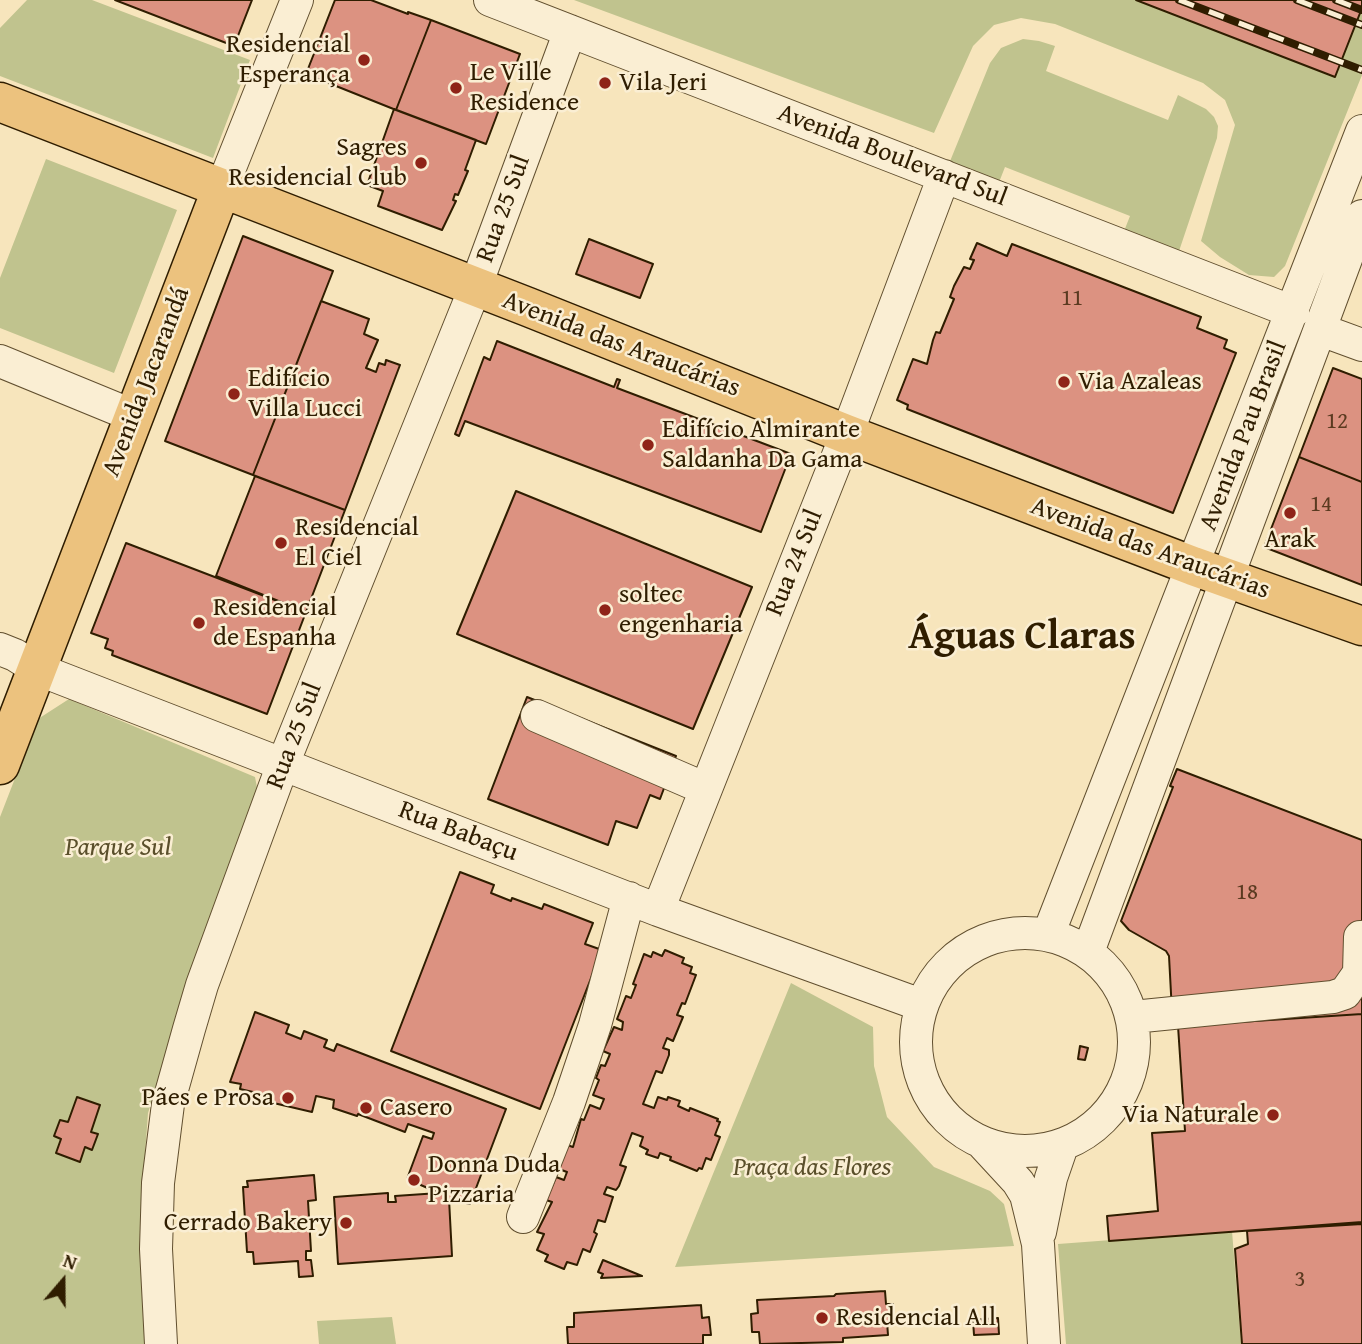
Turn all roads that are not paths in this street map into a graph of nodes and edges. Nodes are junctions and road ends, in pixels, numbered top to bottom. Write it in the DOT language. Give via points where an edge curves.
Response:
graph roads {
  1 [pos="297,0"];
  2 [pos="491,0"];
  3 [pos="570,31"];
  4 [pos="0,102"];
  5 [pos="1362,131"];
  6 [pos="944,176"];
  7 [pos="222,190"];
  8 [pos="1362,216"];
  9 [pos="474,288"];
  10 [pos="1293,312"];
  11 [pos="1321,330"];
  12 [pos="1362,345"];
  13 [pos="0,361"];
  14 [pos="134,416"];
  15 [pos="846,434"];
  16 [pos="1210,572"];
  17 [pos="1362,626"];
  18 [pos="0,649"];
  19 [pos="37,669"];
  20 [pos="537,716"];
  21 [pos="283,764"];
  22 [pos="0,765"];
  23 [pos="706,789"];
  24 [pos="629,898"];
  25 [pos="658,910"];
  26 [pos="1048,935"];
  27 [pos="1360,937"];
  28 [pos="1088,951"];
  29 [pos="921,1006"];
  30 [pos="1133,1017"];
  31 [pos="982,1143"];
  32 [pos="1062,1146"];
  33 [pos="523,1217"];
  34 [pos="1038,1244"];
  35 [pos="161,1344"];
  36 [pos="1044,1344"];
  1 -- 7 [label="street, Avenida Jacarandá"];
  2 -- 3 [label="street, Avenida Boulevard Sul"];
  3 -- 6 [label="street, Avenida Boulevard Sul"];
  3 -- 9 [label="street, Rua 25 Sul"];
  4 -- 7 [label="main road, Avenida das Araucárias"];
  5 -- 10 [label="street, Avenida Pau Brasil"];
  6 -- 10 [label="street, Avenida Boulevard Sul"];
  6 -- 15 [label="street, Rua 24 Sul"];
  7 -- 9 [label="main road, Avenida das Araucárias"];
  7 -- 14 [label="main road, Avenida Jacarandá"];
  8 -- 11 [label="street, Avenida Pau Brasil"];
  9 -- 15 [label="main road, Avenida das Araucárias"];
  9 -- 21 [label="street, Rua 25 Sul"];
  10 -- 16 [label="street, Avenida Pau Brasil"];
  11 -- 12 [label="street"];
  11 -- 16 [label="street, Avenida Pau Brasil"];
  13 -- 14 [label="street"];
  14 -- 19 [label="main road, Avenida Jacarandá"];
  15 -- 16 [label="main road, Avenida das Araucárias"];
  15 -- 23 [label="street, Rua 24 Sul"];
  16 -- 17 [label="main road, Avenida das Araucárias"];
  16 -- 26 [label="street, Avenida Pau Brasil"];
  16 -- 28 [label="street, Avenida Pau Brasil"];
  18 -- 19 [label="street, Rua Babaçu"];
  19 -- 21 [label="street, Rua Babaçu"];
  19 -- 22 [label="main road, Avenida Jacarandá"];
  20 -- 23 [label="street"];
  21 -- 24 [label="street, Rua Babaçu"];
  21 -- 35 [label="street, Rua 25 Sul" via="202,985 168,1104 156,1249"];
  23 -- 25 [label="street, Rua 24 Sul"];
  24 -- 25 [label="street, Rua Babaçu"];
  24 -- 33 [label="street" via="595,1025"];
  25 -- 29 [label="street, Rua Babaçu"];
  26 -- 28 [label="street"];
  26 -- 29 [label="street" via="1014,933 981,942 952,960 930,986"];
  27 -- 30 [label="street" via="1359,973 1345,993"];
  28 -- 30 [label="street" via="1116,980"];
  29 -- 31 [label="street" via="916,1056 927,1092 950,1122"];
  30 -- 32 [label="street" via="1135,1057 1123,1095 1097,1126"];
  31 -- 32 [label="street" via="1008,1151 1036,1152"];
  31 -- 34 [label="street" via="1026,1195"];
  32 -- 34 [label="street"];
  34 -- 36 [label="street"];
}
